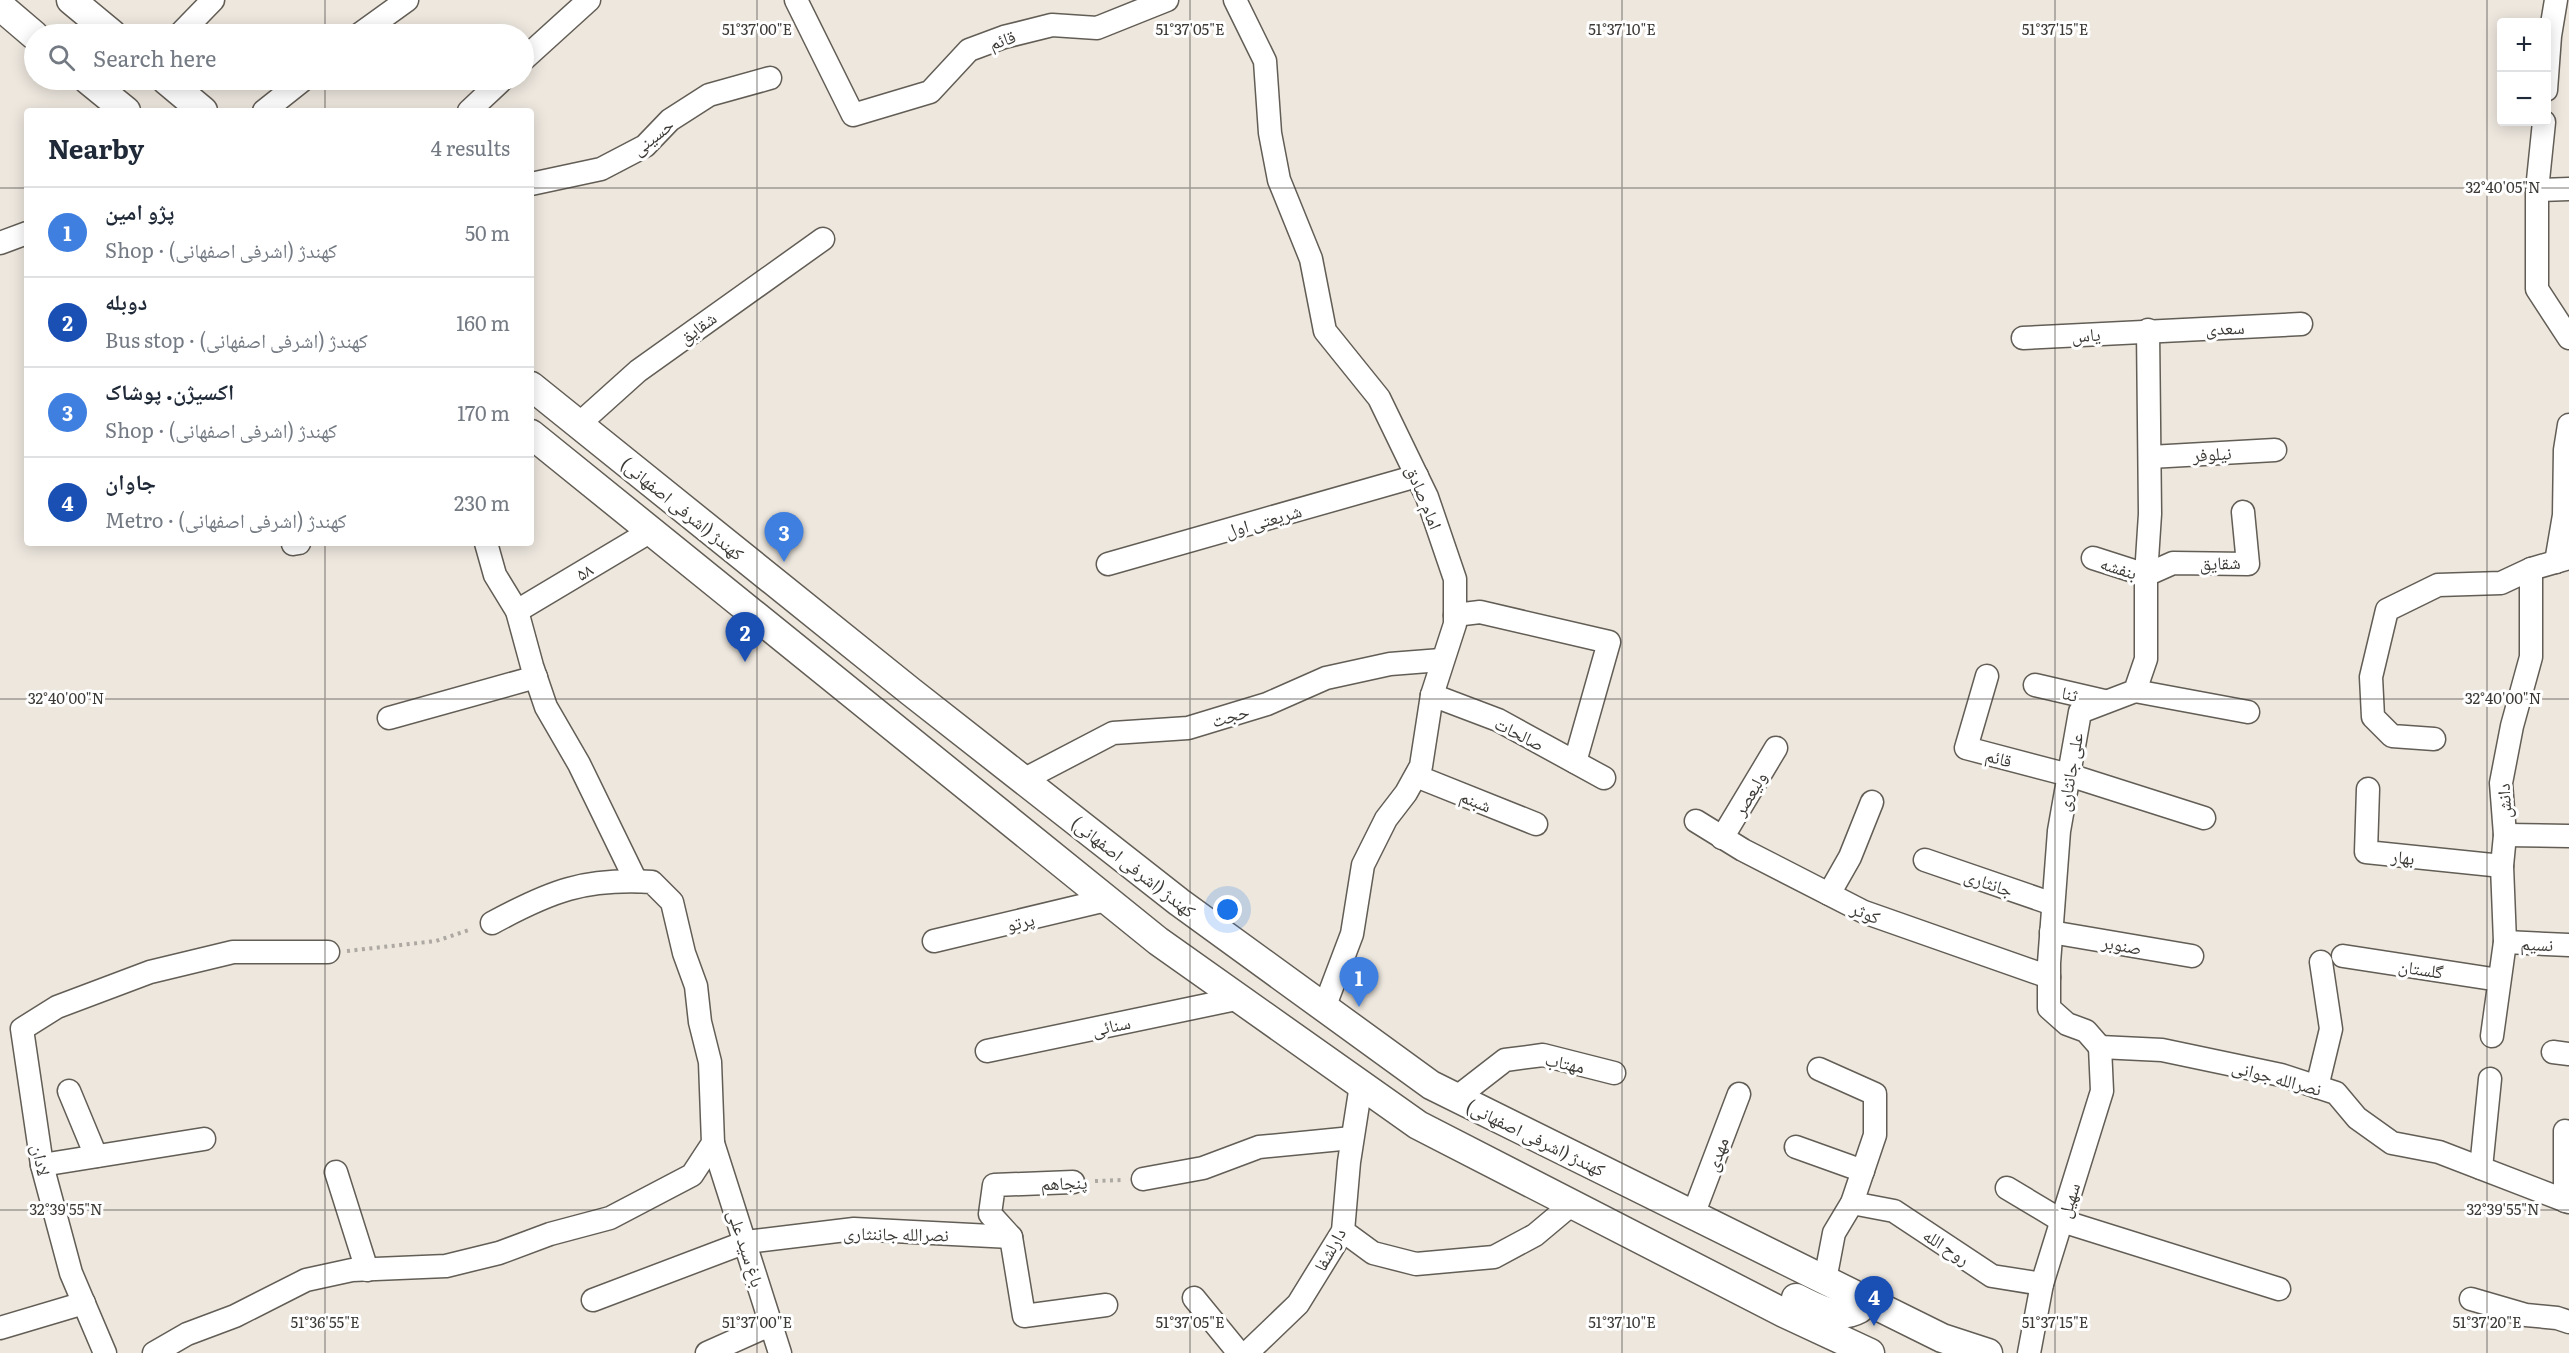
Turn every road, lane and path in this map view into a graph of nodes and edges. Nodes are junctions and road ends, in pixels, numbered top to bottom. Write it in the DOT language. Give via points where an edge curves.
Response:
graph roads {
  1 [pos="71,0"];
  2 [pos="213,0"];
  3 [pos="407,0"];
  4 [pos="589,0"];
  5 [pos="796,0"];
  6 [pos="1167,0"];
  7 [pos="1235,0"];
  8 [pos="2556,0"];
  9 [pos="0,6"];
  10 [pos="100,24"];
  11 [pos="190,24"];
  12 [pos="374,24"];
  13 [pos="24,26"];
  14 [pos="534,50"];
  15 [pos="2548,72"];
  16 [pos="770,78"];
  17 [pos="100,90"];
  18 [pos="178,90"];
  19 [pos="290,90"];
  20 [pos="491,90"];
  21 [pos="122,108"];
  22 [pos="199,108"];
  23 [pos="268,108"];
  24 [pos="472,108"];
  25 [pos="2544,126"];
  26 [pos="534,183"];
  27 [pos="2569,189"];
  28 [pos="2537,190"];
  29 [pos="24,234"];
  30 [pos="822,239"];
  31 [pos="0,243"];
  32 [pos="2301,324"];
  33 [pos="2148,330"];
  34 [pos="2023,338"];
  35 [pos="2569,338"];
  36 [pos="534,388"];
  37 [pos="579,424"];
  38 [pos="2569,425"];
  39 [pos="534,436"];
  40 [pos="2275,450"];
  41 [pos="2150,457"];
  42 [pos="1417,476"];
  43 [pos="2243,513"];
  44 [pos="651,531"];
  45 [pos="487,546"];
  46 [pos="2093,558"];
  47 [pos="2562,560"];
  48 [pos="1108,564"];
  49 [pos="2531,569"];
  50 [pos="763,573"];
  51 [pos="2146,575"];
  52 [pos="738,600"];
  53 [pos="517,612"];
  54 [pos="1455,615"];
  55 [pos="1441,660"];
  56 [pos="1987,676"];
  57 [pos="536,677"];
  58 [pos="2035,685"];
  59 [pos="2135,691"];
  60 [pos="1432,695"];
  61 [pos="2104,701"];
  62 [pos="2248,712"];
  63 [pos="389,718"];
  64 [pos="2434,739"];
  65 [pos="1776,748"];
  66 [pos="1575,762"];
  67 [pos="2069,775"];
  68 [pos="1416,776"];
  69 [pos="1604,778"];
  70 [pos="1023,780"];
  71 [pos="2368,789"];
  72 [pos="1872,802"];
  73 [pos="2204,818"];
  74 [pos="1696,820"];
  75 [pos="1536,824"];
  76 [pos="2505,835"];
  77 [pos="2569,836"];
  78 [pos="1722,837"];
  79 [pos="1925,860"];
  80 [pos="2502,866"];
  81 [pos="636,881"];
  82 [pos="1828,894"];
  83 [pos="1106,900"];
  84 [pos="2053,904"];
  85 [pos="492,922"];
  86 [pos="2051,932"];
  87 [pos="934,941"];
  88 [pos="2505,942"];
  89 [pos="2569,945"];
  90 [pos="328,952"];
  91 [pos="2192,956"];
  92 [pos="2049,977"];
  93 [pos="2499,980"];
  94 [pos="1236,999"];
  95 [pos="1324,1008"];
  96 [pos="2492,1036"];
  97 [pos="2100,1047"];
  98 [pos="987,1051"];
  99 [pos="1819,1069"];
  100 [pos="1614,1073"];
  101 [pos="2490,1079"];
  102 [pos="1361,1085"];
  103 [pos="2317,1087"];
  104 [pos="69,1092"];
  105 [pos="1738,1094"];
  106 [pos="1456,1098"];
  107 [pos="2565,1131"];
  108 [pos="1352,1138"];
  109 [pos="204,1139"];
  110 [pos="713,1143"];
  111 [pos="1796,1148"];
  112 [pos="96,1156"];
  113 [pos="42,1165"];
  114 [pos="2481,1168"];
  115 [pos="1863,1171"];
  116 [pos="336,1172"];
  117 [pos="1143,1179"];
  118 [pos="1073,1182"];
  119 [pos="2007,1188"];
  120 [pos="2567,1202"];
  121 [pos="1852,1203"];
  122 [pos="1572,1204"];
  123 [pos="1693,1215"];
  124 [pos="2062,1221"];
  125 [pos="1343,1231"];
  126 [pos="1011,1236"];
  127 [pos="746,1242"];
  128 [pos="1670,1255"];
  129 [pos="367,1270"];
  130 [pos="1825,1280"];
  131 [pos="2042,1284"];
  132 [pos="2279,1289"];
  133 [pos="1861,1297"];
  134 [pos="1194,1298"];
  135 [pos="2470,1299"];
  136 [pos="593,1300"];
  137 [pos="84,1303"];
  138 [pos="1106,1305"];
  139 [pos="2569,1322"];
  140 [pos="772,1324"];
  141 [pos="0,1328"];
  142 [pos="105,1353"];
  143 [pos="154,1353"];
  144 [pos="707,1353"];
  145 [pos="780,1353"];
  146 [pos="1239,1353"];
  147 [pos="1247,1353"];
  148 [pos="1870,1353"];
  149 [pos="1988,1353"];
  150 [pos="2029,1353"];
  1 -- 10 [label="main road"];
  2 -- 11 [label="street"];
  3 -- 12 [label="street"];
  4 -- 14 [label="street"];
  5 -- 6 [label="street, قائم" via="853,115 930,93 969,50 1004,37 1052,25 1097,28"];
  7 -- 42 [label="street, امام صادق" via="1265,61 1270,133 1279,180 1311,259 1325,331 1379,398"];
  8 -- 15 [label="street"];
  9 -- 13 [label="main road"];
  16 -- 26 [label="street, حسینی" via="710,95 670,120 645,146 600,169"];
  17 -- 21 [label="main road"];
  18 -- 22 [label="main road"];
  19 -- 23 [label="street"];
  20 -- 24 [label="street"];
  25 -- 28 [label="street"];
  27 -- 28 [label="street"];
  28 -- 35 [label="street" via="2537,289"];
  29 -- 31 [label="street"];
  30 -- 37 [label="street, شقایق" via="638,371"];
  32 -- 33 [label="street, سعدی"];
  33 -- 34 [label="street, یاس"];
  33 -- 41 [label="street"];
  36 -- 37 [label="main road, کهندژ (اشرفی اصفهانی)"];
  37 -- 50 [label="main road, کهندژ (اشرفی اصفهانی)"];
  38 -- 47 [label="street"];
  39 -- 44 [label="main road, کهندژ (اشرفی اصفهانی)"];
  40 -- 41 [label="street, نیلوفر"];
  41 -- 51 [label="street"];
  42 -- 48 [label="street, شریعتی اول"];
  42 -- 54 [label="street, امام صادق" via="1455,579"];
  43 -- 51 [label="street, شقایق" via="2248,564 2174,563"];
  44 -- 52 [label="main road, کهندژ (اشرفی اصفهانی)"];
  44 -- 53 [label="street, ۵۸"];
  45 -- 53 [label="street" via="495,575"];
  46 -- 51 [label="street, بنفشه"];
  47 -- 49 [label="street"];
  49 -- 64 [label="street" via="2501,583 2438,585 2387,610 2371,677 2373,717 2392,736"];
  49 -- 76 [label="street, دانش" via="2531,657 2501,783"];
  50 -- 52 [label="main road"];
  50 -- 70 [label="main road, کهندژ (اشرفی اصفهانی)"];
  51 -- 59 [label="street" via="2146,659"];
  52 -- 83 [label="main road, کهندژ (اشرفی اصفهانی)"];
  53 -- 57 [label="street"];
  54 -- 55 [label="street, امام صادق"];
  54 -- 66 [label="street" via="1480,612 1609,642"];
  55 -- 60 [label="street, امام صادق"];
  55 -- 70 [label="street, حجت" via="1390,664 1326,678 1266,704 1188,728 1113,733"];
  56 -- 67 [label="street, قائم" via="1966,748"];
  57 -- 63 [label="street"];
  57 -- 81 [label="street" via="546,707 579,764"];
  58 -- 61 [label="street, ثنا"];
  59 -- 61 [label="street, علی جانثاری"];
  59 -- 62 [label="street"];
  60 -- 66 [label="street, صالحات" via="1498,720"];
  60 -- 68 [label="street, امام صادق"];
  61 -- 67 [label="street, علی جانثاری" via="2080,712"];
  65 -- 78 [label="street, ولیعصر"];
  66 -- 69 [label="street, صالحات"];
  67 -- 73 [label="street"];
  67 -- 84 [label="street, علی جانثاری" via="2059,831"];
  68 -- 75 [label="street, شبنم"];
  68 -- 95 [label="street, امام صادق" via="1386,819 1363,865 1352,934"];
  70 -- 95 [label="main road, کهندژ (اشرفی اصفهانی)" via="1179,902"];
  71 -- 80 [label="street, بهار" via="2366,852"];
  72 -- 82 [label="street" via="1850,857"];
  74 -- 78 [label="street, کوثر"];
  76 -- 77 [label="street"];
  76 -- 80 [label="street, دانش"];
  78 -- 82 [label="street, کوثر"];
  79 -- 84 [label="street, جانثاری"];
  80 -- 88 [label="street, دانش"];
  81 -- 85 [label="street" via="614,880 564,889"];
  81 -- 110 [label="street, باغ سید علی" via="652,882 672,902 696,986 710,1062"];
  82 -- 92 [label="street, کوثر" via="1864,912"];
  83 -- 87 [label="street, پرتو"];
  83 -- 94 [label="main road, کهندژ (اشرفی اصفهانی)"];
  84 -- 86 [label="street, علی جانثاری"];
  85 -- 90 [label="path" via="436,941"];
  86 -- 91 [label="street, صنوبر"];
  86 -- 92 [label="street, علی جانثاری"];
  88 -- 89 [label="street, نسیم"];
  88 -- 93 [label="street, دانش"];
  90 -- 113 [label="street, لادان" via="233,952 150,972 57,1007 22,1029"];
  92 -- 97 [label="street, علی جانثاری" via="2049,1008 2067,1024 2086,1031"];
  93 -- 96 [label="street, دانش"];
  93 -- 103 [label="street, گلستان" via="2332,959 2331,1029"];
  94 -- 98 [label="street, سنائی"];
  94 -- 102 [label="main road, کهندژ (اشرفی اصفهانی)"];
  95 -- 106 [label="main road, کهندژ (اشرفی اصفهانی)" via="1431,1085"];
  97 -- 103 [label="street, نصرالله جوانی" via="2162,1050 2281,1075"];
  97 -- 124 [label="street, سهیل" via="2102,1091"];
  99 -- 115 [label="street" via="1875,1094 1875,1135"];
  100 -- 106 [label="street, مهتاب" via="1543,1055 1505,1060"];
  101 -- 114 [label="street"];
  102 -- 108 [label="street, دارلشفا"];
  102 -- 122 [label="main road, کهندژ (اشرفی اصفهانی)" via="1418,1125"];
  103 -- 114 [label="street, نصرالله جوانی" via="2336,1093 2358,1118 2392,1143 2439,1152"];
  104 -- 112 [label="street"];
  105 -- 123 [label="street, مهدی"];
  106 -- 123 [label="main road, کهندژ (اشرفی اصفهانی)"];
  107 -- 120 [label="street"];
  108 -- 117 [label="street" via="1259,1148 1203,1168"];
  108 -- 125 [label="street, دارلشفا"];
  109 -- 112 [label="street"];
  110 -- 127 [label="street, باغ سید علی"];
  110 -- 129 [label="street" via="692,1175 610,1218 446,1266"];
  111 -- 115 [label="street"];
  112 -- 113 [label="street"];
  113 -- 137 [label="street, لادان" via="71,1273"];
  114 -- 120 [label="street, نصرالله جوانی"];
  115 -- 121 [label="street"];
  116 -- 129 [label="street"];
  117 -- 118 [label="path, پنجاهم"];
  118 -- 126 [label="street, پنجاهم" via="994,1185 990,1214"];
  119 -- 124 [label="street"];
  121 -- 130 [label="street" via="1834,1233"];
  121 -- 131 [label="street, روح الله" via="1894,1211 1992,1276"];
  122 -- 125 [label="street" via="1535,1235 1494,1257 1416,1264 1373,1253"];
  122 -- 128 [label="main road, کهندژ (اشرفی اصفهانی)"];
  123 -- 130 [label="main road, کهندژ (اشرفی اصفهانی)"];
  124 -- 131 [label="street, سهیل"];
  124 -- 132 [label="street"];
  125 -- 147 [label="street, دارلشفا" via="1298,1304"];
  126 -- 127 [label="street, نصرالله جاننثاری" via="854,1229"];
  126 -- 138 [label="street" via="1024,1316"];
  127 -- 136 [label="street, نصرالله جاننثاری"];
  127 -- 140 [label="street, باغ سید علی"];
  128 -- 133 [label="main road" via="1690,1251 1827,1313 1852,1313 1859,1309"];
  128 -- 148 [label="main road, کهندژ (اشرفی اصفهانی)"];
  129 -- 143 [label="street" via="306,1280"];
  130 -- 133 [label="main road, کهندژ (اشرفی اصفهانی)"];
  131 -- 150 [label="street, سهیل"];
  133 -- 149 [label="main road, کهندژ (اشرفی اصفهانی)" via="1941,1338"];
  134 -- 146 [label="street"];
  135 -- 139 [label="street"];
  137 -- 141 [label="street"];
  137 -- 142 [label="street, لادان"];
  140 -- 144 [label="street"];
  140 -- 145 [label="street, باغ سید علی"];
}
